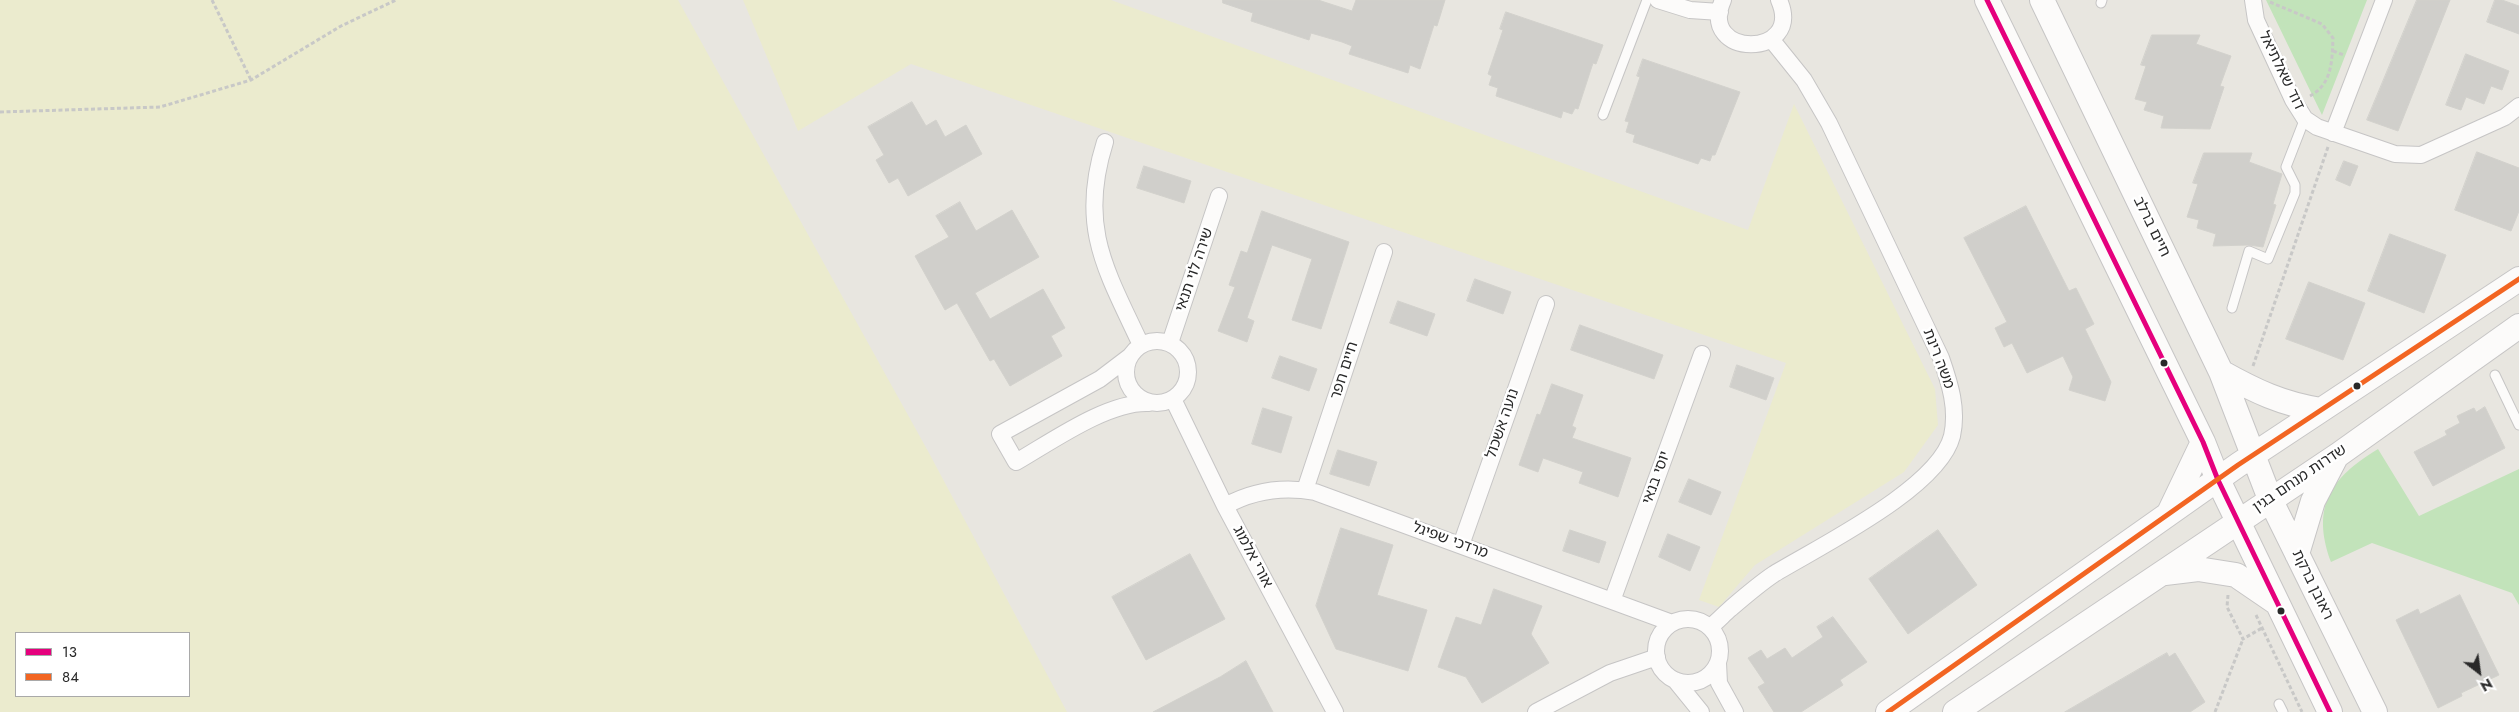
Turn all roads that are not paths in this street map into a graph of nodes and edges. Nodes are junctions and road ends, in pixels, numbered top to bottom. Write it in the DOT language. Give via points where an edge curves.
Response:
graph roads {
  1 [pos="1647,0"];
  2 [pos="1658,0"];
  3 [pos="1779,0"];
  4 [pos="1987,0"];
  5 [pos="2042,0"];
  6 [pos="2253,0"];
  7 [pos="2384,0"];
  8 [pos="1721,6"];
  9 [pos="1771,39"];
  10 [pos="2519,106"];
  11 [pos="1603,115"];
  12 [pos="2305,118"];
  13 [pos="2333,133"];
  14 [pos="1105,142"];
  15 [pos="1219,196"];
  16 [pos="1384,252"];
  17 [pos="2519,279"];
  18 [pos="1546,304"];
  19 [pos="2232,308"];
  20 [pos="2519,326"];
  21 [pos="1170,343"];
  22 [pos="1141,345"];
  23 [pos="1702,354"];
  24 [pos="1129,357"];
  25 [pos="2221,372"];
  26 [pos="2495,375"];
  27 [pos="1173,399"];
  28 [pos="1149,402"];
  29 [pos="2321,410"];
  30 [pos="2519,425"];
  31 [pos="2203,442"];
  32 [pos="2338,454"];
  33 [pos="2253,456"];
  34 [pos="2218,480"];
  35 [pos="1305,490"];
  36 [pos="2270,499"];
  37 [pos="1226,506"];
  38 [pos="2169,514"];
  39 [pos="2238,521"];
  40 [pos="1460,545"];
  41 [pos="2296,554"];
  42 [pos="2161,573"];
  43 [pos="1612,601"];
  44 [pos="2279,604"];
  45 [pos="1672,623"];
  46 [pos="1710,627"];
  47 [pos="1657,657"];
  48 [pos="1718,663"];
  49 [pos="1675,680"];
  50 [pos="1542,710"];
  51 [pos="1335,712"];
  52 [pos="1701,712"];
  53 [pos="1735,712"];
  54 [pos="1888,712"];
  55 [pos="1955,712"];
  56 [pos="2330,712"];
  57 [pos="2375,712"];
  1 -- 11 [label="lane"];
  2 -- 8 [label="street" via="1690,10"];
  3 -- 9 [label="street" via="1782,23"];
  4 -- 31 [label="street"];
  5 -- 25 [label="street, חיים ברלב"];
  6 -- 12 [label="street, דוד שאלתיאל" via="2256,20"];
  7 -- 13 [label="street"];
  8 -- 9 [label="street" via="1724,30 1738,43 1753,46"];
  9 -- 46 [label="street, משה רינת" via="1804,80 1833,132 1941,358 1954,403 1954,421 1945,453 1922,480 1772,576"];
  10 -- 13 [label="street, דוד שאלתיאל" via="2505,117 2421,155 2396,154"];
  12 -- 13 [label="street, דוד שאלתיאל"];
  12 -- 19 [label="lane" via="2286,167 2295,185 2295,193 2268,259 2249,251"];
  14 -- 22 [label="street" via="1094,194 1096,235 1107,271"];
  15 -- 21 [label="street, שירה לוי תנאי"];
  16 -- 35 [label="street, חיים חפר"];
  17 -- 29 [label="street"];
  18 -- 40 [label="street, נועה אשכול"];
  20 -- 32 [label="street, שדרות מנחם בגין"];
  21 -- 22 [label="street" via="1156,341"];
  21 -- 27 [label="street" via="1184,356 1188,371 1183,389"];
  22 -- 24 [label="street"];
  23 -- 43 [label="street, יוסי בנאי"];
  24 -- 28 [label="street" via="1127,383 1136,396"];
  24 -- 28 [label="street" via="1100,379 1000,434 1016,462 1105,412"];
  25 -- 29 [label="street" via="2265,396"];
  25 -- 33 [label="street, חיים ברלב"];
  26 -- 30 [label="lane"];
  27 -- 28 [label="street" via="1158,404"];
  27 -- 37 [label="street, אורי אלמוג"];
  29 -- 33 [label="street"];
  31 -- 34 [label="street"];
  31 -- 38 [label="street"];
  32 -- 36 [label="street, שדרות מנחם בגין"];
  32 -- 41 [label="street" via="2314,501"];
  33 -- 34 [label="street"];
  33 -- 36 [label="street, ראובן ברקת"];
  34 -- 38 [label="street"];
  34 -- 39 [label="street"];
  35 -- 37 [label="street, מרדכי שפיגל" via="1266,490"];
  35 -- 40 [label="street, מרדכי שפיגל" via="1324,494"];
  36 -- 39 [label="street, שדרות מנחם בגין"];
  36 -- 41 [label="street, ראובן ברקת"];
  37 -- 51 [label="street, אורי אלמוג"];
  38 -- 54 [label="street"];
  39 -- 42 [label="street, שדרות מנחם בגין"];
  39 -- 44 [label="street"];
  40 -- 43 [label="street, מרדכי שפיגל"];
  41 -- 57 [label="street, ראובן ברקת"];
  42 -- 44 [label="street" via="2198,569 2236,575"];
  42 -- 55 [label="street, שדרות מנחם בגין"];
  43 -- 45 [label="street, מרדכי שפיגל"];
  44 -- 56 [label="street"];
  45 -- 46 [label="street" via="1692,619"];
  45 -- 47 [label="street" via="1659,638"];
  46 -- 48 [label="street" via="1720,644"];
  47 -- 49 [label="street" via="1663,671"];
  47 -- 50 [label="street" via="1610,673"];
  48 -- 49 [label="street" via="1712,672 1699,680 1690,683"];
  48 -- 53 [label="street" via="1720,683"];
  49 -- 52 [label="street"];
}
